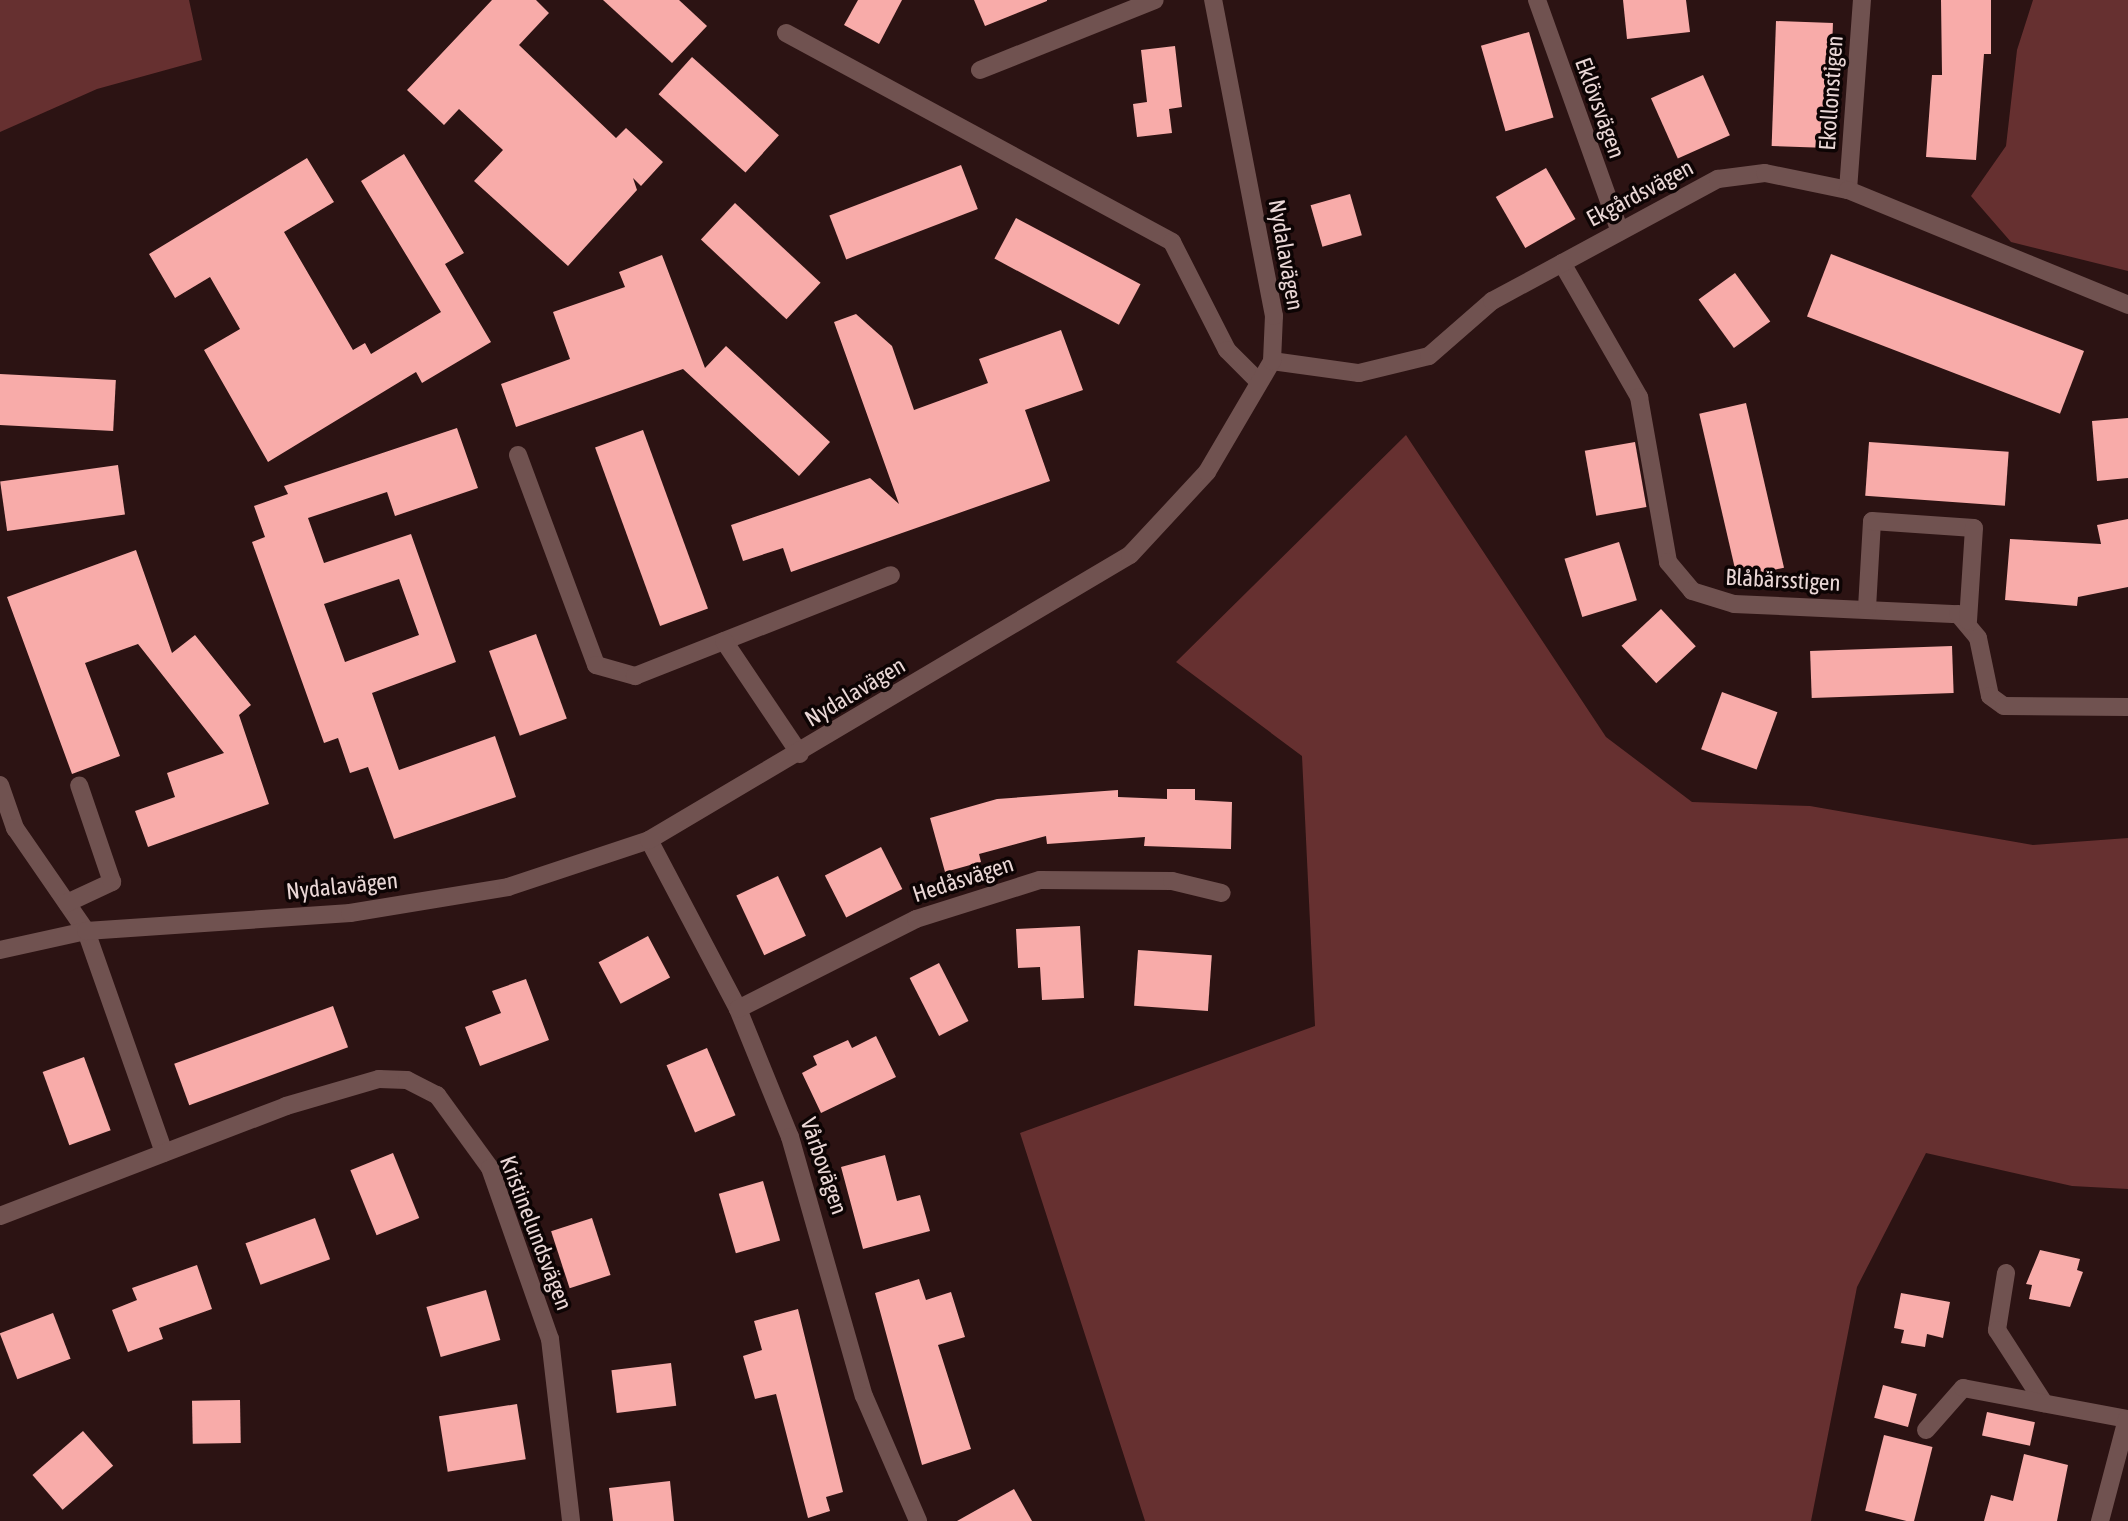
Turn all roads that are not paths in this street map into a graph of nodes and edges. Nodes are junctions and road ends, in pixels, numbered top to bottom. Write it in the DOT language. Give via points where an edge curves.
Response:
graph roads {
  1 [pos="1155,0"];
  2 [pos="1213,0"];
  3 [pos="1537,0"];
  4 [pos="1862,0"];
  5 [pos="786,33"];
  6 [pos="980,70"];
  7 [pos="1848,190"];
  8 [pos="1620,232"];
  9 [pos="1562,263"];
  10 [pos="2128,305"];
  11 [pos="1272,361"];
  12 [pos="1258,381"];
  13 [pos="518,455"];
  14 [pos="891,575"];
  15 [pos="1867,608"];
  16 [pos="1968,621"];
  17 [pos="724,641"];
  18 [pos="2128,707"];
  19 [pos="800,754"];
  20 [pos="0,785"];
  21 [pos="79,785"];
  22 [pos="649,840"];
  23 [pos="1222,893"];
  24 [pos="67,903"];
  25 [pos="86,931"];
  26 [pos="0,950"];
  27 [pos="738,1009"];
  28 [pos="164,1153"];
  29 [pos="0,1216"];
  30 [pos="2006,1273"];
  31 [pos="2044,1403"];
  32 [pos="2127,1419"];
  33 [pos="1926,1430"];
  34 [pos="571,1521"];
  35 [pos="918,1521"];
  36 [pos="2100,1521"];
  1 -- 6 [label="street"];
  2 -- 11 [label="street, Nydalavägen" via="1274,316"];
  3 -- 8 [label="street, Eklövsvägen"];
  4 -- 7 [label="street, Ekollonstigen"];
  5 -- 12 [label="street" via="1172,242 1227,350"];
  7 -- 8 [label="street, Ekgårdsvägen" via="1765,173 1718,179"];
  7 -- 10 [label="street, Ekgårdsvägen"];
  8 -- 9 [label="street, Ekgårdsvägen"];
  9 -- 11 [label="street, Ekgårdsvägen" via="1492,301 1429,356 1359,373"];
  9 -- 15 [label="street, Blåbärsstigen" via="1639,397 1668,562 1679,578 1711,600"];
  11 -- 12 [label="street, Nydalavägen"];
  12 -- 19 [label="street, Nydalavägen" via="1207,472 1130,555"];
  13 -- 17 [label="street" via="596,665 635,676"];
  14 -- 17 [label="street"];
  15 -- 16 [label="street, Blåbärsstigen" via="1946,612"];
  15 -- 16 [label="street" via="1872,521 1974,528"];
  16 -- 18 [label="street" via="1978,638 1984,683 2004,706"];
  17 -- 19 [label="street"];
  19 -- 22 [label="street, Nydalavägen"];
  20 -- 24 [label="street" via="15,828"];
  21 -- 24 [label="street" via="112,882"];
  22 -- 25 [label="street, Nydalavägen" via="508,887 390,906"];
  22 -- 27 [label="street, Vårbovägen"];
  23 -- 27 [label="street, Hedåsvägen" via="1172,881 1040,880 916,919"];
  24 -- 25 [label="street"];
  25 -- 26 [label="street, Nydalavägen"];
  25 -- 28 [label="street"];
  27 -- 35 [label="street, Vårbovägen" via="790,1137 864,1396"];
  28 -- 29 [label="street, Kristinelundsvägen"];
  28 -- 34 [label="street, Kristinelundsvägen" via="286,1106 379,1079 407,1080 438,1096 490,1168 550,1339"];
  30 -- 31 [label="street" via="1997,1330"];
  31 -- 32 [label="street"];
  31 -- 33 [label="street" via="1963,1388"];
  32 -- 36 [label="street"];
}
